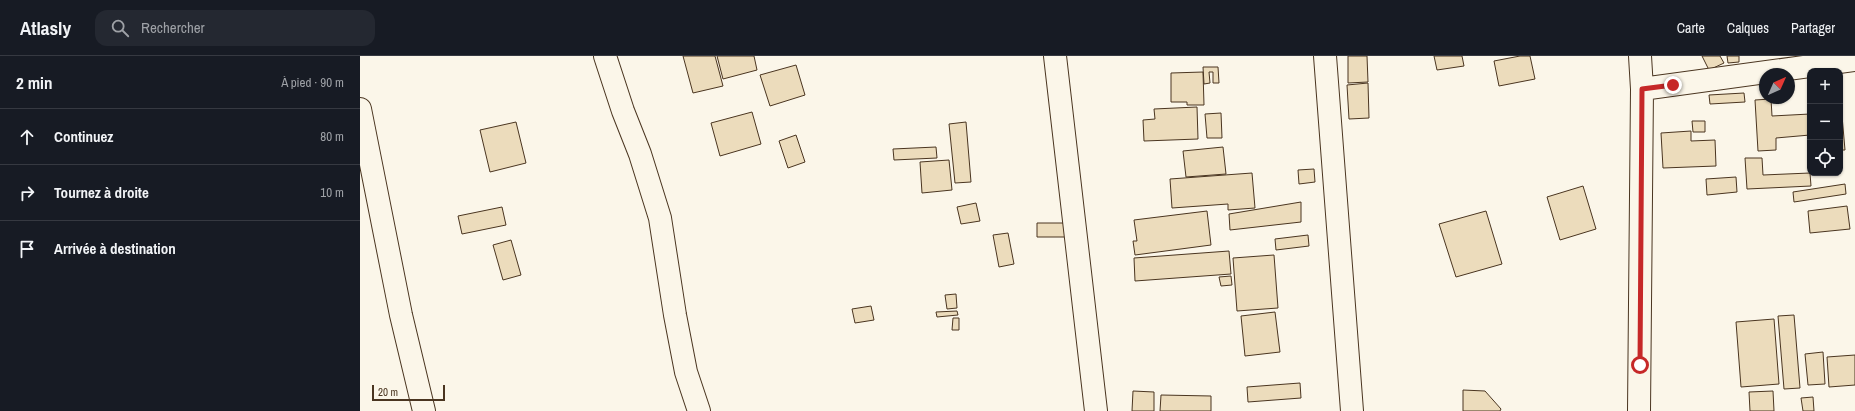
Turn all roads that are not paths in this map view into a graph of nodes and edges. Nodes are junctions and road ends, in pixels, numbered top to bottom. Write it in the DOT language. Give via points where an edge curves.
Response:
graph roads {
  1 [pos="605,56"];
  2 [pos="1055,56"];
  3 [pos="1325,56"];
  4 [pos="1640,56"];
  5 [pos="1855,60"];
  6 [pos="1642,89"];
  7 [pos="360,109"];
  8 [pos="424,411"];
  9 [pos="699,411"];
  10 [pos="1096,411"];
  11 [pos="1352,411"];
  12 [pos="1640,411"];
  1 -- 9 [label="street" via="660,218 686,372"];
  2 -- 10 [label="street"];
  3 -- 11 [label="street"];
  4 -- 6 [label="street"];
  5 -- 6 [label="street"];
  6 -- 12 [label="street"];
  7 -- 8 [label="street"];
}
